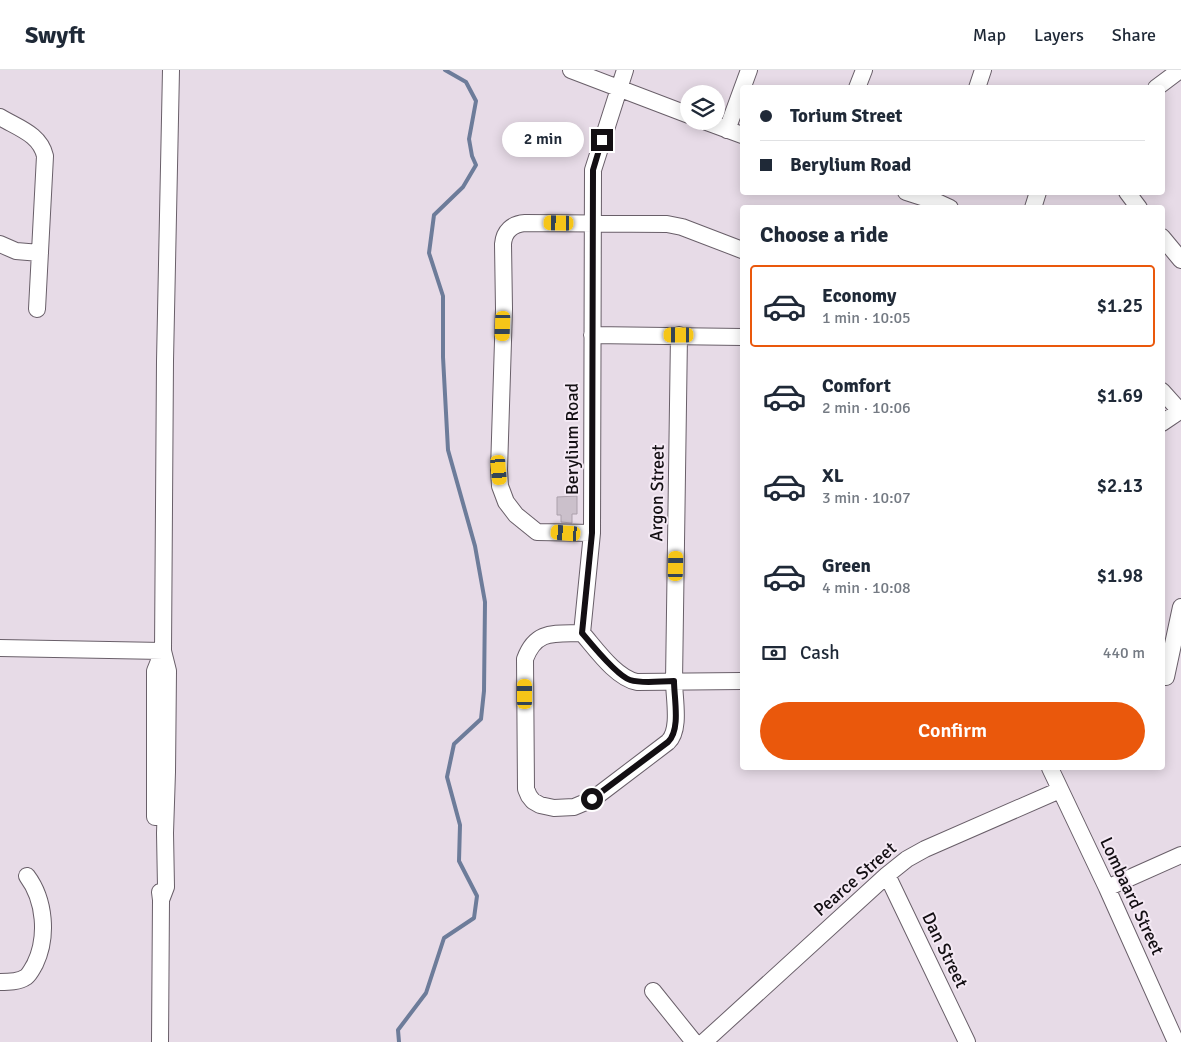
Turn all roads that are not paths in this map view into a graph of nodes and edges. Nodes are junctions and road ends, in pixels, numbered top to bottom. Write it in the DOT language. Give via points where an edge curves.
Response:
graph roads {
  1 [pos="171,70"];
  2 [pos="571,70"];
  3 [pos="625,70"];
  4 [pos="749,70"];
  5 [pos="864,70"];
  6 [pos="982,70"];
  7 [pos="1177,78"];
  8 [pos="744,85"];
  9 [pos="859,85"];
  10 [pos="978,85"];
  11 [pos="1162,85"];
  12 [pos="618,88"];
  13 [pos="740,95"];
  14 [pos="680,112"];
  15 [pos="0,117"];
  16 [pos="727,130"];
  17 [pos="740,135"];
  18 [pos="916,195"];
  19 [pos="941,202"];
  20 [pos="593,224"];
  21 [pos="1165,241"];
  22 [pos="0,244"];
  23 [pos="740,249"];
  24 [pos="40,253"];
  25 [pos="1181,260"];
  26 [pos="37,309"];
  27 [pos="592,335"];
  28 [pos="679,335"];
  29 [pos="740,337"];
  30 [pos="1165,394"];
  31 [pos="1180,410"];
  32 [pos="1165,421"];
  33 [pos="592,533"];
  34 [pos="1181,607"];
  35 [pos="582,633"];
  36 [pos="0,648"];
  37 [pos="163,651"];
  38 [pos="1170,678"];
  39 [pos="674,681"];
  40 [pos="740,681"];
  41 [pos="1051,770"];
  42 [pos="1060,790"];
  43 [pos="1181,855"];
  44 [pos="887,875"];
  45 [pos="27,876"];
  46 [pos="1108,888"];
  47 [pos="0,982"];
  48 [pos="653,991"];
  49 [pos="160,1042"];
  50 [pos="694,1042"];
  51 [pos="704,1042"];
  52 [pos="967,1042"];
  53 [pos="1176,1042"];
  1 -- 37 [label="street"];
  2 -- 12 [label="street"];
  3 -- 12 [label="street, Berylium Road"];
  4 -- 8 [label="street"];
  5 -- 9 [label="street"];
  6 -- 10 [label="street"];
  7 -- 11 [label="street"];
  12 -- 14 [label="street"];
  12 -- 20 [label="street, Berylium Road" via="593,170"];
  13 -- 16 [label="street"];
  15 -- 24 [label="street" via="38,139 43,147"];
  16 -- 17 [label="street"];
  18 -- 19 [label="street"];
  20 -- 23 [label="street" via="673,225"];
  20 -- 27 [label="street, Berylium Road"];
  20 -- 33 [label="street" via="520,223 511,228 504,238 499,470 506,502 537,532"];
  21 -- 25 [label="street"];
  22 -- 24 [label="street" via="16,251"];
  24 -- 26 [label="street"];
  27 -- 28 [label="street"];
  27 -- 33 [label="street, Berylium Road"];
  28 -- 29 [label="street"];
  28 -- 39 [label="street, Argon Street"];
  30 -- 31 [label="street"];
  31 -- 32 [label="street"];
  33 -- 35 [label="street, Berylium Road"];
  34 -- 38 [label="street"];
  35 -- 39 [label="street" via="628,680"];
  35 -- 39 [label="street, Argon Street" via="552,634 537,640 525,659 526,789 533,801 540,805 564,808 584,804 671,739 676,730"];
  36 -- 37 [label="street"];
  37 -- 49 [label="street" via="155,671 156,834 161,900"];
  39 -- 40 [label="street"];
  41 -- 42 [label="street, Lombaard Street"];
  42 -- 44 [label="street, Pearce Street" via="925,849"];
  42 -- 46 [label="street, Lombaard Street"];
  43 -- 46 [label="street"];
  44 -- 51 [label="street, Pearce Street"];
  44 -- 52 [label="street, Dan Street"];
  45 -- 47 [label="street" via="39,900 42,945 27,976"];
  46 -- 53 [label="street, Lombaard Street"];
  48 -- 50 [label="street"];
}
